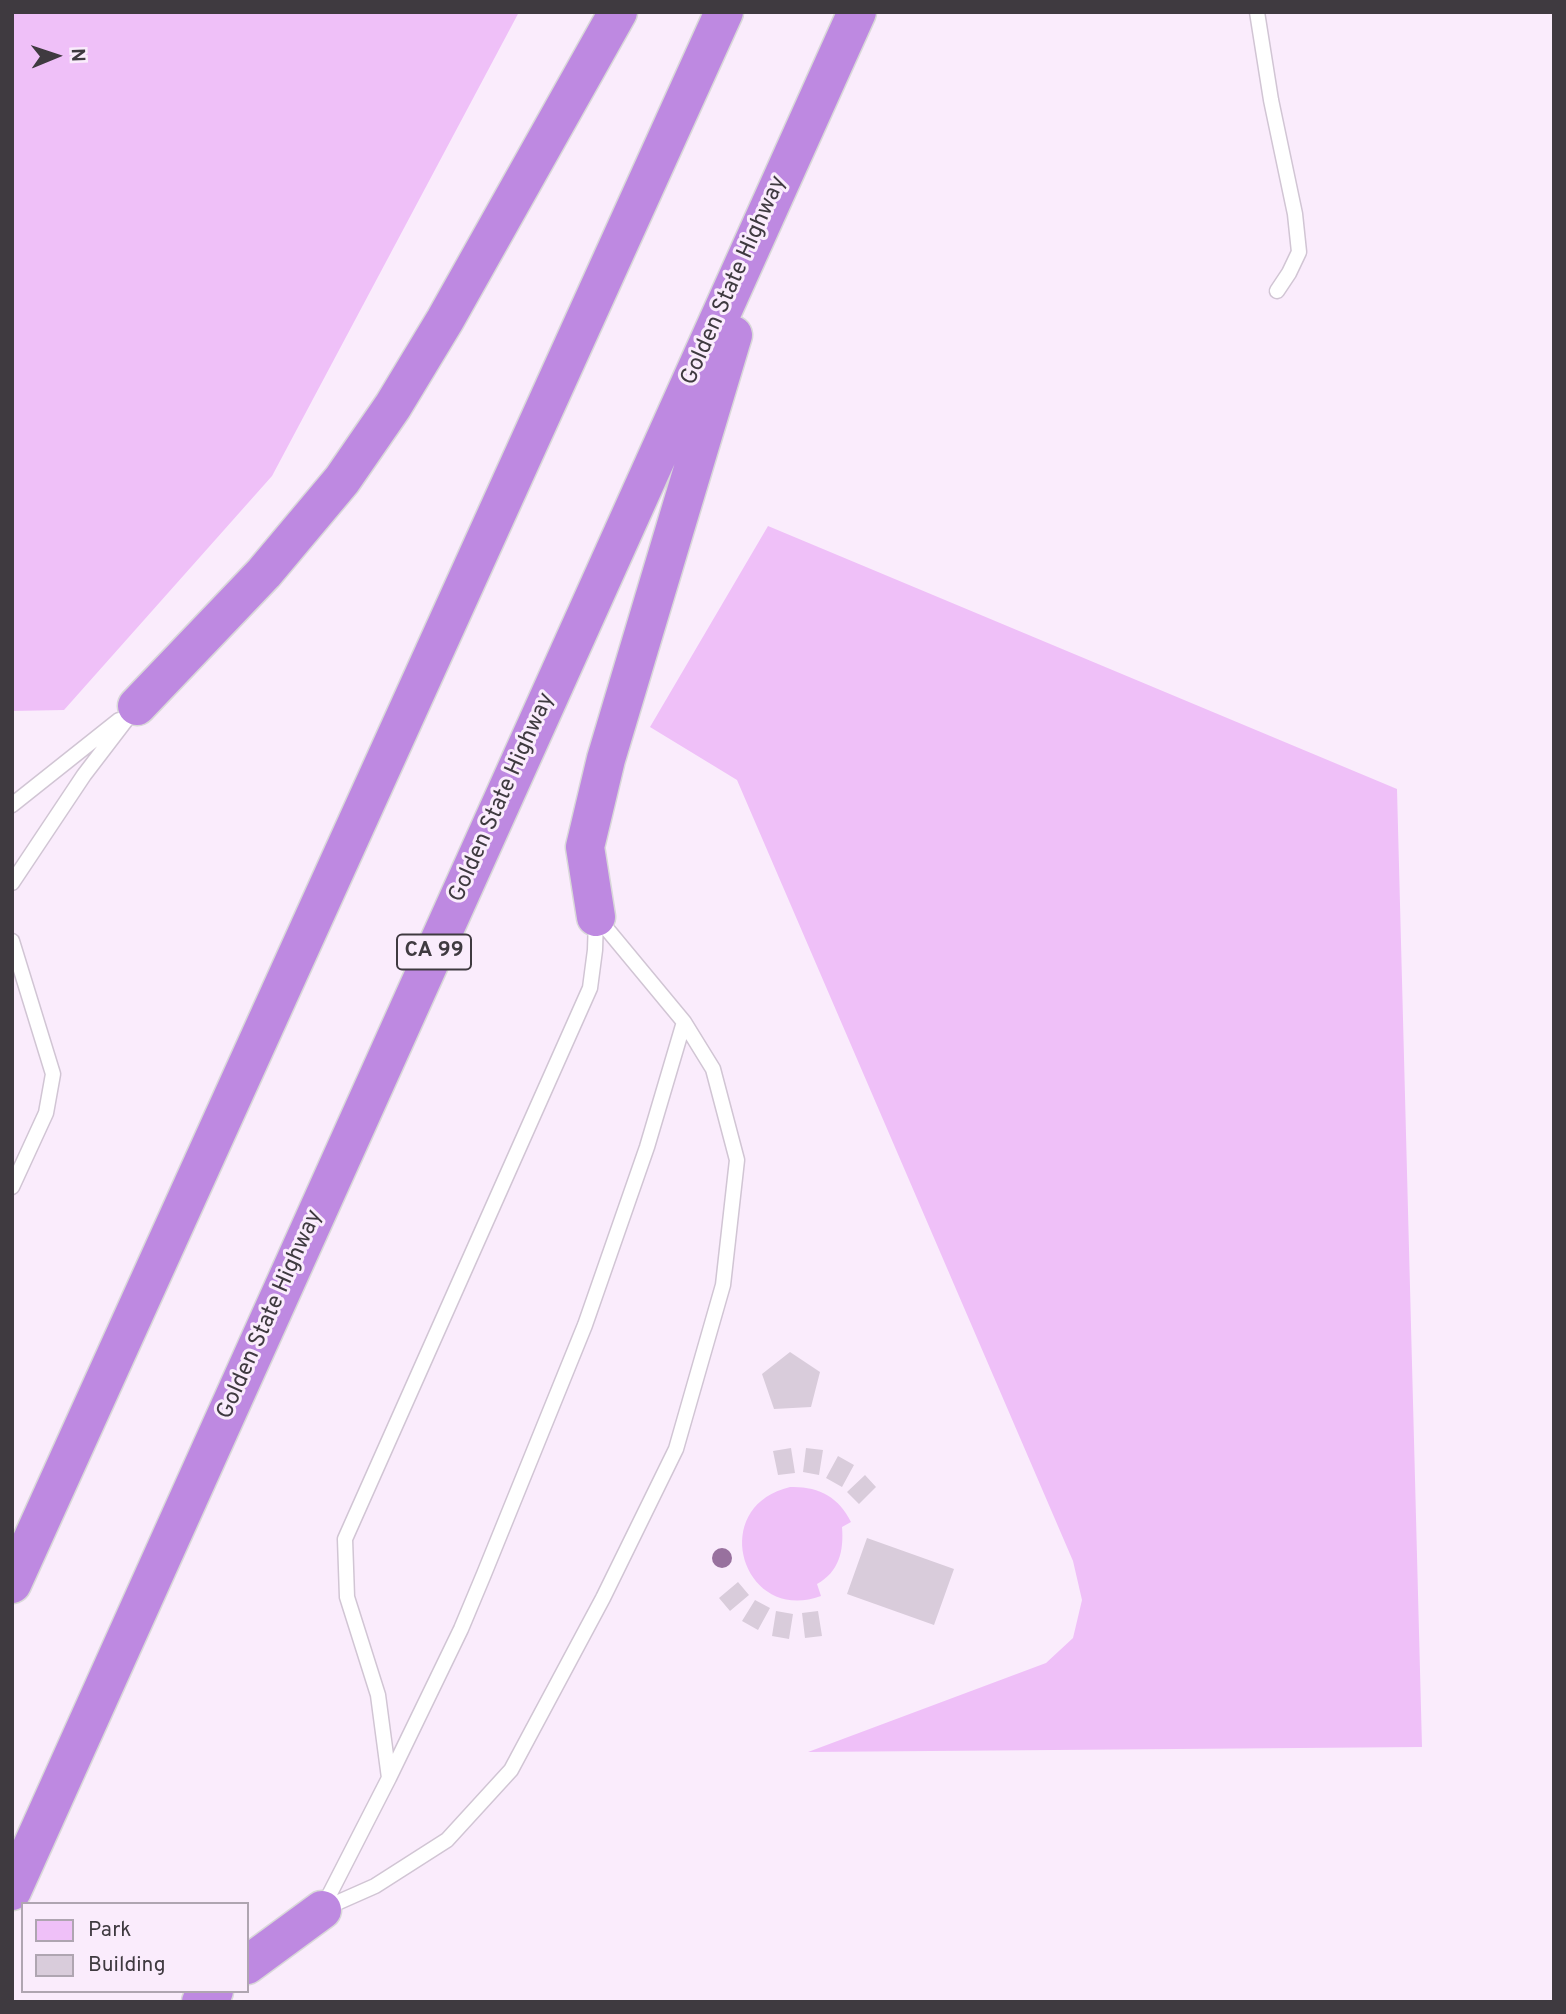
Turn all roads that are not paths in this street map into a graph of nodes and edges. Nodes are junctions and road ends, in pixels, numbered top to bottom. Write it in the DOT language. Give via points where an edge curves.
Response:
graph roads {
  1 [pos="618,12"];
  2 [pos="724,12"];
  3 [pos="857,12"];
  4 [pos="1256,12"];
  5 [pos="776,190"];
  6 [pos="1277,291"];
  7 [pos="137,706"];
  8 [pos="12,805"];
  9 [pos="12,883"];
  10 [pos="596,917"];
  11 [pos="12,941"];
  12 [pos="684,1022"];
  13 [pos="12,1187"];
  14 [pos="12,1584"];
  15 [pos="389,1778"];
  16 [pos="12,1891"];
  17 [pos="322,1910"];
  18 [pos="248,1964"];
  1 -- 7 [label="highway" via="386,417 342,480 264,573"];
  2 -- 14 [label="highway"];
  3 -- 5 [label="highway, Golden State Highway / CA 99"];
  4 -- 6 [label="lane" via="1299,252"];
  5 -- 10 [label="highway" via="610,746 585,847"];
  5 -- 16 [label="highway, Golden State Highway / CA 99"];
  7 -- 8 [label="lane"];
  7 -- 9 [label="lane"];
  10 -- 12 [label="lane"];
  10 -- 15 [label="lane" via="590,988 345,1539 347,1597 378,1695"];
  11 -- 13 [label="lane" via="52,1074 46,1113"];
  12 -- 15 [label="lane" via="647,1147 585,1325 461,1629"];
  12 -- 17 [label="lane" via="713,1069 737,1160 723,1285 676,1449 511,1770 447,1840 375,1886"];
  15 -- 17 [label="lane"];
  17 -- 18 [label="highway"];
}
